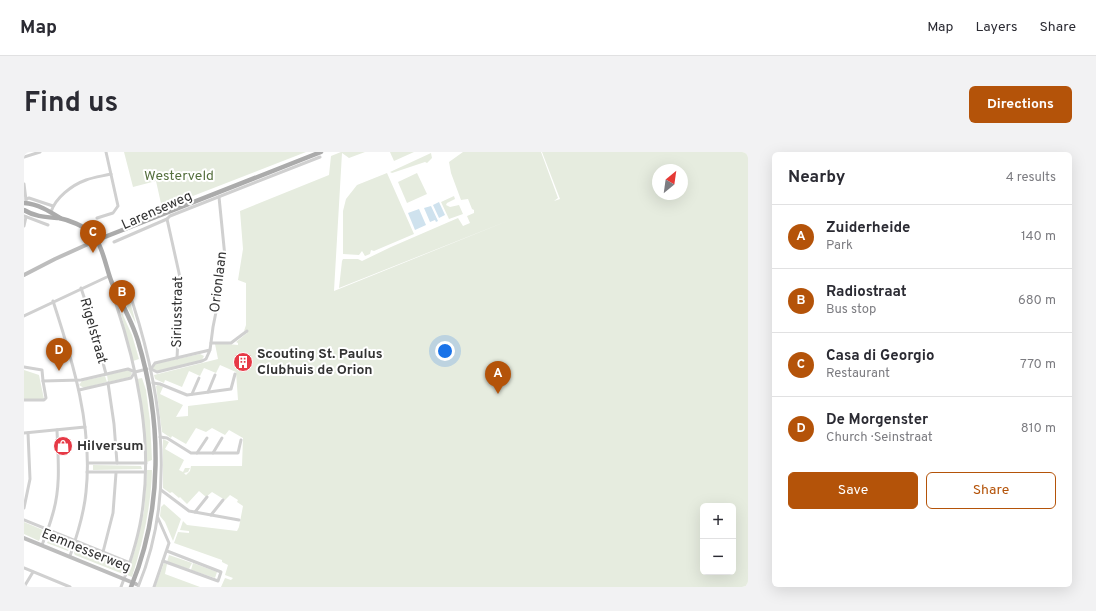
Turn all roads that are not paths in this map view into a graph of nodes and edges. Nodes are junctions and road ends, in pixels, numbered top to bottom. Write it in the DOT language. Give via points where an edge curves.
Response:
graph roads {
  1 [pos="40,152"];
  2 [pos="106,152"];
  3 [pos="320,154"];
  4 [pos="24,157"];
  5 [pos="111,174"];
  6 [pos="24,184"];
  7 [pos="219,197"];
  8 [pos="25,202"];
  9 [pos="34,205"];
  10 [pos="53,206"];
  11 [pos="43,208"];
  12 [pos="24,210"];
  13 [pos="51,212"];
  14 [pos="32,214"];
  15 [pos="25,216"];
  16 [pos="39,216"];
  17 [pos="60,218"];
  18 [pos="97,218"];
  19 [pos="167,219"];
  20 [pos="48,224"];
  21 [pos="24,226"];
  22 [pos="94,242"];
  23 [pos="114,242"];
  24 [pos="24,275"];
  25 [pos="109,276"];
  26 [pos="114,287"];
  27 [pos="81,288"];
  28 [pos="54,301"];
  29 [pos="120,302"];
  30 [pos="24,316"];
  31 [pos="247,331"];
  32 [pos="211,343"];
  33 [pos="210,350"];
  34 [pos="177,358"];
  35 [pos="24,367"];
  36 [pos="151,369"];
  37 [pos="145,370"];
  38 [pos="135,372"];
  39 [pos="106,374"];
  40 [pos="235,374"];
  41 [pos="215,375"];
  42 [pos="199,378"];
  43 [pos="43,381"];
  44 [pos="76,381"];
  45 [pos="108,383"];
  46 [pos="153,383"];
  47 [pos="237,388"];
  48 [pos="231,389"];
  49 [pos="78,390"];
  50 [pos="208,392"];
  51 [pos="192,394"];
  52 [pos="24,400"];
  53 [pos="85,427"];
  54 [pos="56,430"];
  55 [pos="26,433"];
  56 [pos="160,437"];
  57 [pos="207,438"];
  58 [pos="222,438"];
  59 [pos="241,440"];
  60 [pos="197,453"];
  61 [pos="214,453"];
  62 [pos="117,463"];
  63 [pos="88,464"];
  64 [pos="146,464"];
  65 [pos="146,468"];
  66 [pos="155,469"];
  67 [pos="87,472"];
  68 [pos="145,472"];
  69 [pos="116,473"];
  70 [pos="161,490"];
  71 [pos="207,497"];
  72 [pos="223,500"];
  73 [pos="24,508"];
  74 [pos="195,512"];
  75 [pos="211,515"];
  76 [pos="157,518"];
  77 [pos="24,520"];
  78 [pos="239,520"];
  79 [pos="47,530"];
  80 [pos="24,538"];
  81 [pos="75,542"];
  82 [pos="42,545"];
  83 [pos="103,552"];
  84 [pos="167,552"];
  85 [pos="70,556"];
  86 [pos="163,561"];
  87 [pos="130,563"];
  88 [pos="24,568"];
  89 [pos="33,572"];
  90 [pos="124,578"];
  91 [pos="59,582"];
  92 [pos="135,585"];
  93 [pos="24,587"];
  94 [pos="57,587"];
  95 [pos="70,587"];
  96 [pos="121,587"];
  97 [pos="154,587"];
  1 -- 4 [label="street"];
  2 -- 5 [label="street"];
  3 -- 7 [label="street, Larenseweg"];
  3 -- 22 [label="main road, Larenseweg"];
  5 -- 10 [label="street" via="86,180 69,189"];
  5 -- 18 [label="street" via="118,206 113,213"];
  6 -- 8 [label="street"];
  7 -- 19 [label="street, Larenseweg"];
  7 -- 32 [label="street, Orionlaan" via="225,257"];
  8 -- 9 [label="main road"];
  8 -- 10 [label="street" via="29,198"];
  9 -- 11 [label="main road"];
  9 -- 14 [label="street" via="29,210"];
  10 -- 13 [label="street"];
  11 -- 13 [label="main road"];
  11 -- 16 [label="street" via="44,215"];
  12 -- 14 [label="main road"];
  13 -- 17 [label="main road"];
  14 -- 16 [label="main road"];
  15 -- 20 [label="street"];
  15 -- 21 [label="street"];
  16 -- 17 [label="main road"];
  17 -- 22 [label="main road" via="77,224 92,234"];
  19 -- 23 [label="street, Larenseweg"];
  19 -- 34 [label="street, Siriusstraat" via="181,282"];
  22 -- 24 [label="street"];
  22 -- 25 [label="main road" via="100,250"];
  25 -- 26 [label="main road"];
  25 -- 27 [label="street"];
  26 -- 29 [label="main road"];
  26 -- 36 [label="street" via="126,283"];
  27 -- 28 [label="street"];
  27 -- 39 [label="street, Rigelstraat"];
  28 -- 30 [label="street"];
  28 -- 44 [label="street"];
  29 -- 37 [label="main road" via="135,332"];
  29 -- 38 [label="street" via="116,304"];
  31 -- 32 [label="street" via="231,343"];
  32 -- 33 [label="street, Orionlaan"];
  33 -- 34 [label="street"];
  33 -- 36 [label="street" via="206,359 202,361 157,372"];
  34 -- 36 [label="street" via="155,363"];
  35 -- 43 [label="street" via="42,370"];
  36 -- 37 [label="street"];
  36 -- 46 [label="street"];
  37 -- 38 [label="street"];
  37 -- 66 [label="main road" via="158,457"];
  38 -- 39 [label="street" via="128,369"];
  38 -- 45 [label="street" via="131,378"];
  38 -- 64 [label="street"];
  39 -- 44 [label="street"];
  40 -- 48 [label="street"];
  41 -- 50 [label="street"];
  42 -- 51 [label="street"];
  43 -- 44 [label="street"];
  43 -- 52 [label="street" via="46,398 44,400"];
  44 -- 49 [label="street"];
  45 -- 49 [label="street"];
  45 -- 62 [label="street, Rigelstraat"];
  46 -- 51 [label="street" via="187,395"];
  46 -- 56 [label="street"];
  47 -- 48 [label="street"];
  48 -- 50 [label="street"];
  49 -- 53 [label="street"];
  50 -- 51 [label="street"];
  53 -- 54 [label="street"];
  53 -- 63 [label="street"];
  54 -- 55 [label="street"];
  54 -- 79 [label="street" via="58,490"];
  55 -- 73 [label="street" via="30,479"];
  56 -- 60 [label="street" via="191,453"];
  56 -- 66 [label="street"];
  57 -- 60 [label="street"];
  58 -- 61 [label="street"];
  59 -- 61 [label="street" via="238,453"];
  60 -- 61 [label="street"];
  62 -- 63 [label="street"];
  62 -- 64 [label="street"];
  63 -- 67 [label="street"];
  64 -- 65 [label="street"];
  65 -- 66 [label="street"];
  65 -- 68 [label="street"];
  66 -- 70 [label="street"];
  66 -- 92 [label="main road" via="151,522"];
  67 -- 69 [label="street"];
  67 -- 81 [label="street" via="86,493"];
  68 -- 69 [label="street"];
  68 -- 87 [label="street" via="144,504"];
  69 -- 83 [label="street" via="113,513"];
  70 -- 74 [label="street" via="189,511"];
  70 -- 76 [label="street"];
  71 -- 74 [label="street"];
  72 -- 75 [label="street"];
  74 -- 75 [label="street"];
  75 -- 78 [label="street"];
  76 -- 84 [label="street" via="169,543"];
  76 -- 92 [label="street" via="146,567"];
  77 -- 79 [label="street, Eemnesserweg"];
  79 -- 81 [label="street, Eemnesserweg"];
  79 -- 82 [label="street"];
  80 -- 82 [label="street, Eemnesserweg"];
  81 -- 83 [label="street, Eemnesserweg"];
  81 -- 85 [label="street"];
  82 -- 85 [label="street, Eemnesserweg"];
  83 -- 87 [label="street, Eemnesserweg"];
  84 -- 86 [label="street"];
  84 -- 86 [label="street" via="221,572 218,581"];
  85 -- 90 [label="street, Eemnesserweg"];
  86 -- 97 [label="street"];
  87 -- 90 [label="street"];
  88 -- 89 [label="street"];
  89 -- 91 [label="street"];
  89 -- 93 [label="street"];
  90 -- 92 [label="street, Eemnesserweg"];
  90 -- 96 [label="street"];
  91 -- 94 [label="street"];
  91 -- 95 [label="street"];
}
